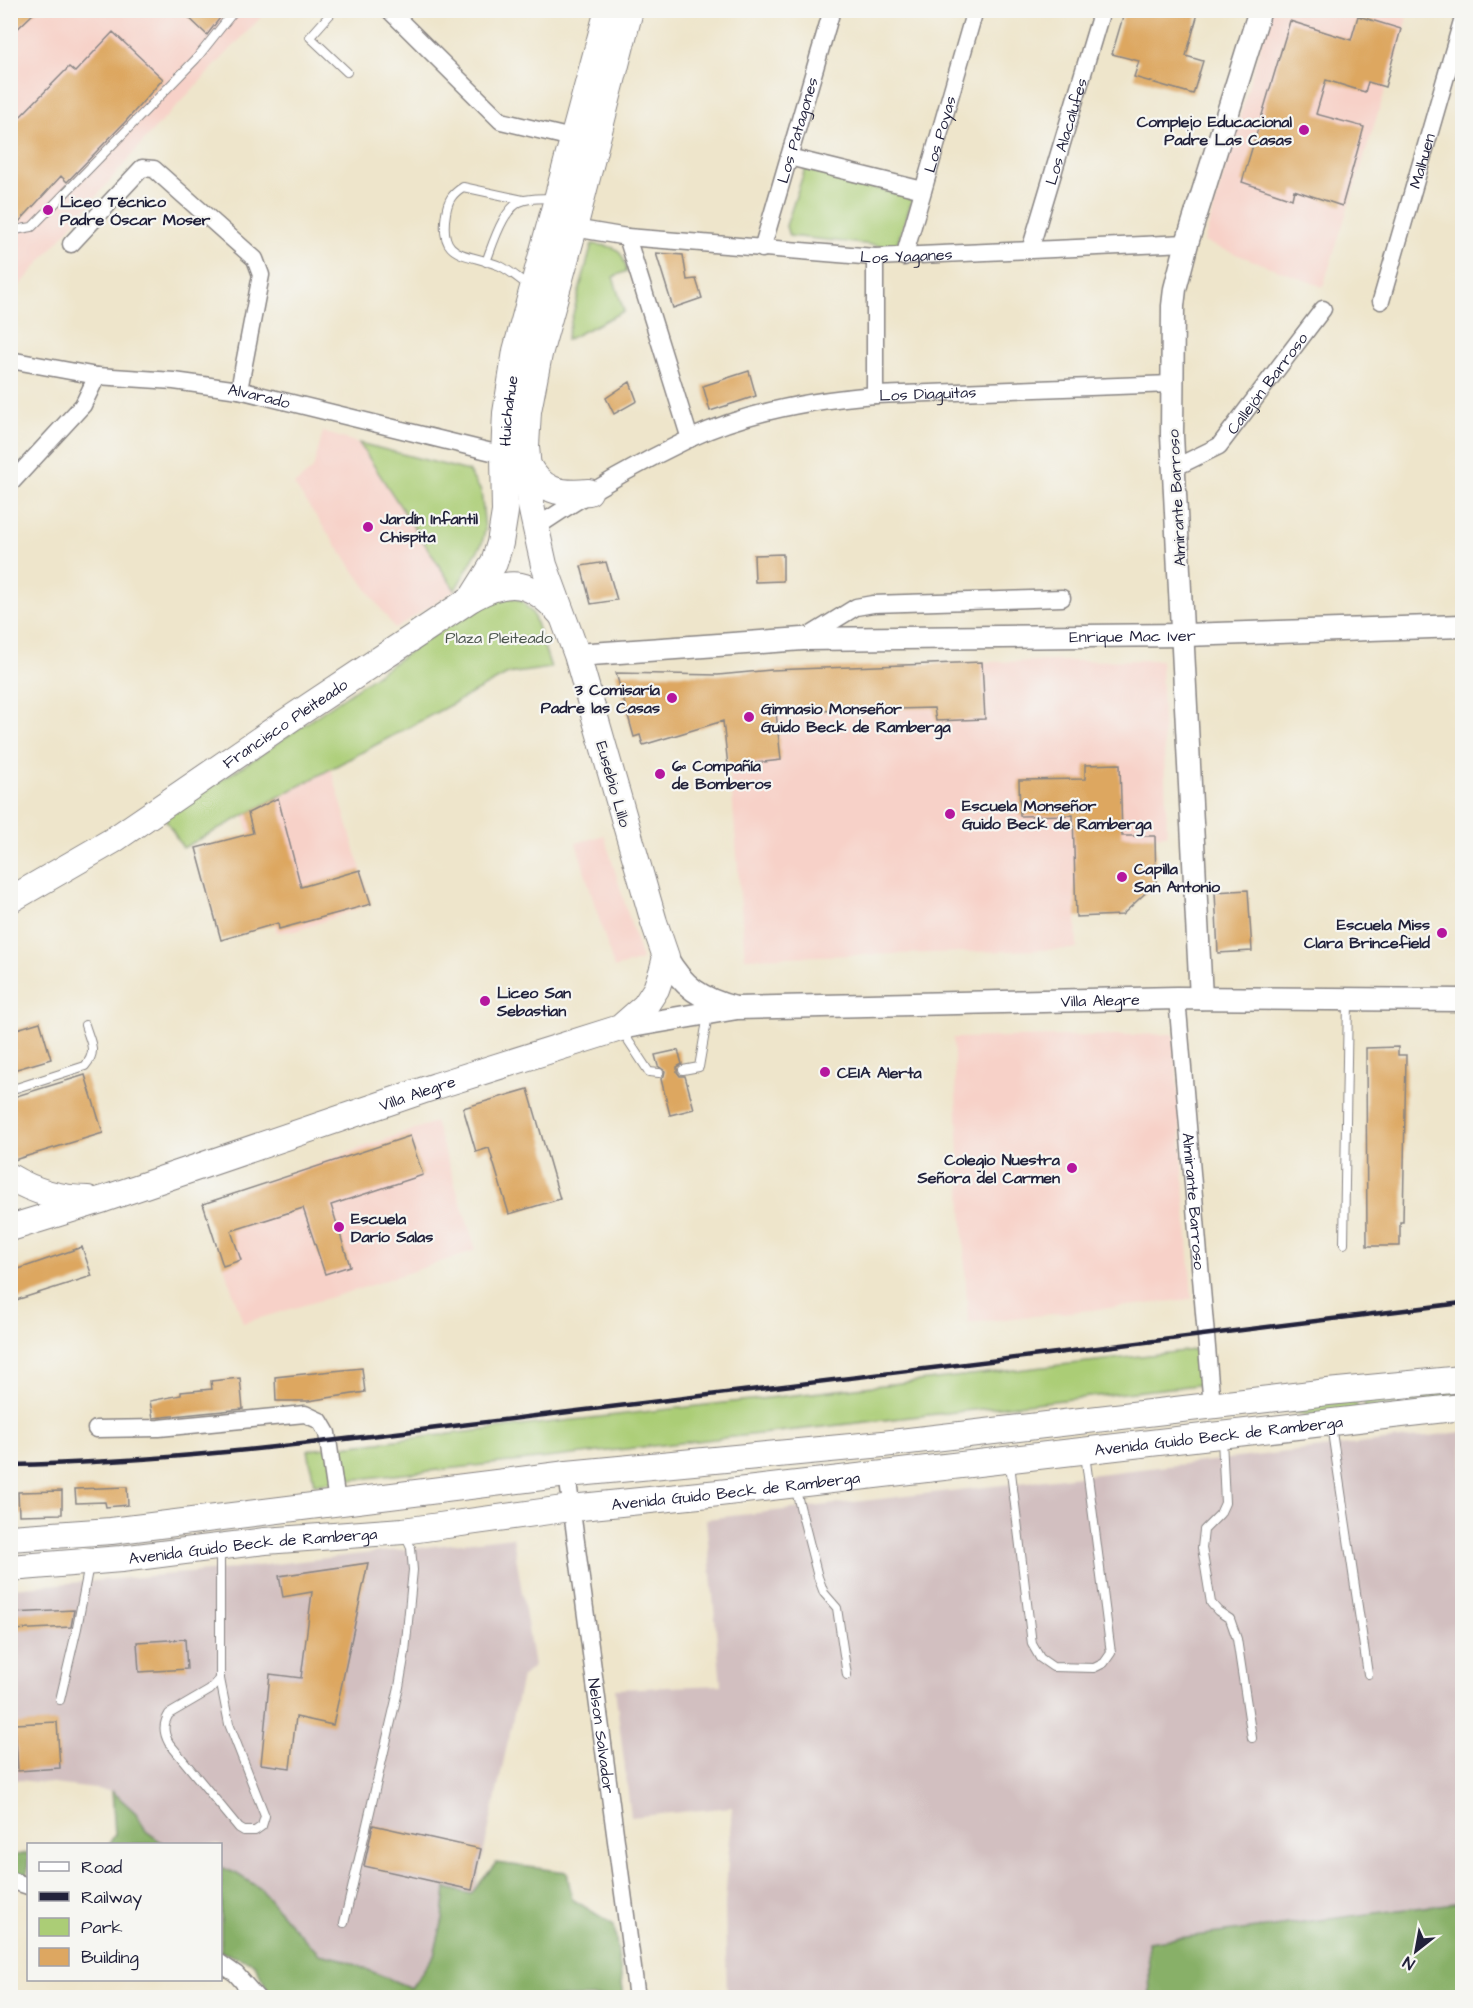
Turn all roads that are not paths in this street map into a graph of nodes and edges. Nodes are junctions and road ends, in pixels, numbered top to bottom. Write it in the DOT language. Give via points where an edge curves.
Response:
graph roads {
  1 [pos="235,10"];
  2 [pos="334,10"];
  3 [pos="389,10"];
  4 [pos="608,10"];
  5 [pos="630,10"];
  6 [pos="832,10"];
  7 [pos="975,10"];
  8 [pos="1102,10"];
  9 [pos="1260,10"];
  10 [pos="1462,21"];
  11 [pos="347,72"];
  12 [pos="572,138"];
  13 [pos="789,157"];
  14 [pos="923,190"];
  15 [pos="523,200"];
  16 [pos="561,216"];
  17 [pos="10,224"];
  18 [pos="627,237"];
  19 [pos="1187,243"];
  20 [pos="71,244"];
  21 [pos="762,249"];
  22 [pos="1030,250"];
  23 [pos="875,257"];
  24 [pos="904,257"];
  25 [pos="486,262"];
  26 [pos="533,289"];
  27 [pos="1381,300"];
  28 [pos="1323,309"];
  29 [pos="10,360"];
  30 [pos="97,376"];
  31 [pos="1172,384"];
  32 [pos="239,390"];
  33 [pos="875,395"];
  34 [pos="690,439"];
  35 [pos="516,459"];
  36 [pos="1174,468"];
  37 [pos="10,484"];
  38 [pos="589,492"];
  39 [pos="535,528"];
  40 [pos="472,598"];
  41 [pos="1062,598"];
  42 [pos="561,614"];
  43 [pos="1462,626"];
  44 [pos="1184,636"];
  45 [pos="803,639"];
  46 [pos="577,655"];
  47 [pos="10,900"];
  48 [pos="666,957"];
  49 [pos="1178,998"];
  50 [pos="1201,998"];
  51 [pos="1348,999"];
  52 [pos="1462,1000"];
  53 [pos="736,1008"];
  54 [pos="708,1014"];
  55 [pos="85,1025"];
  56 [pos="620,1028"];
  57 [pos="683,1070"];
  58 [pos="659,1073"];
  59 [pos="10,1090"];
  60 [pos="10,1177"];
  61 [pos="104,1199"];
  62 [pos="10,1227"];
  63 [pos="1344,1244"];
  64 [pos="1462,1379"];
  65 [pos="1212,1406"];
  66 [pos="1462,1407"];
  67 [pos="1330,1422"];
  68 [pos="96,1430"];
  69 [pos="1233,1433"];
  70 [pos="1187,1439"];
  71 [pos="1085,1450"];
  72 [pos="1009,1459"];
  73 [pos="567,1474"];
  74 [pos="795,1484"];
  75 [pos="397,1496"];
  76 [pos="337,1502"];
  77 [pos="571,1508"];
  78 [pos="403,1531"];
  79 [pos="87,1533"];
  80 [pos="10,1538"];
  81 [pos="220,1548"];
  82 [pos="90,1562"];
  83 [pos="10,1568"];
  84 [pos="1368,1674"];
  85 [pos="847,1675"];
  86 [pos="220,1679"];
  87 [pos="60,1700"];
  88 [pos="1252,1738"];
  89 [pos="10,1880"];
  90 [pos="27,1886"];
  91 [pos="344,1923"];
  92 [pos="222,1964"];
  93 [pos="257,1998"];
  94 [pos="637,1998"];
  1 -- 17 [label="lane" via="196,59 32,227 15,230"];
  2 -- 11 [label="lane" via="310,37"];
  3 -- 12 [label="street" via="501,122"];
  4 -- 12 [label="main road, Huichahue"];
  5 -- 16 [label="main road, Huichahue"];
  6 -- 13 [label="street, Los Patagones"];
  7 -- 14 [label="street, Los Poyas"];
  8 -- 22 [label="street, Los Alacalufes"];
  9 -- 19 [label="main road, Almirante Barroso"];
  10 -- 27 [label="street, Malhuen"];
  12 -- 16 [label="main road, Huichahue"];
  13 -- 14 [label="street"];
  13 -- 21 [label="street, Los Patagones"];
  14 -- 24 [label="street, Los Poyas"];
  15 -- 16 [label="lane"];
  15 -- 25 [label="lane" via="513,206 501,223"];
  15 -- 25 [label="lane" via="463,187 453,193 443,230 446,241 456,252"];
  16 -- 18 [label="street"];
  16 -- 26 [label="main road, Huichahue"];
  16 -- 35 [label="main road, Huichahue" via="528,411"];
  18 -- 21 [label="street, Los Yaganes"];
  18 -- 34 [label="street"];
  19 -- 22 [label="street, Los Yaganes"];
  19 -- 31 [label="main road, Almirante Barroso" via="1173,306"];
  20 -- 32 [label="street" via="142,168 154,169 255,259 261,275"];
  21 -- 23 [label="street, Los Yaganes"];
  22 -- 24 [label="street, Los Yaganes"];
  23 -- 24 [label="street, Los Yaganes"];
  23 -- 33 [label="street"];
  25 -- 26 [label="lane" via="501,266"];
  26 -- 35 [label="main road, Huichahue" via="506,413"];
  28 -- 36 [label="street, Callejón Barroso" via="1219,446"];
  29 -- 30 [label="street, Alvarado"];
  30 -- 32 [label="street, Alvarado"];
  30 -- 37 [label="street" via="83,405"];
  31 -- 33 [label="street, Los Diaguitas"];
  31 -- 36 [label="main road, Almirante Barroso"];
  32 -- 35 [label="street, Alvarado"];
  33 -- 34 [label="street, Los Diaguitas" via="786,408"];
  34 -- 38 [label="street"];
  35 -- 38 [label="main road" via="555,491"];
  35 -- 39 [label="main road, Huichahue"];
  35 -- 40 [label="main road, Huichahue" via="494,563"];
  36 -- 44 [label="main road, Almirante Barroso"];
  38 -- 39 [label="street"];
  39 -- 42 [label="main road, Eusebio Lillo"];
  40 -- 42 [label="main road, Francisco Pleiteado" via="497,586 514,584 544,598"];
  40 -- 47 [label="main road, Francisco Pleiteado" via="112,842"];
  41 -- 45 [label="street, Enrique Mac Iver" via="856,607"];
  42 -- 46 [label="main road, Eusebio Lillo"];
  43 -- 44 [label="main road, Enrique Mac Iver"];
  44 -- 45 [label="main road, Enrique Mac Iver"];
  44 -- 50 [label="main road, Almirante Barroso"];
  45 -- 46 [label="main road, Enrique Mac Iver"];
  46 -- 48 [label="main road, Eusebio Lillo"];
  48 -- 53 [label="main road, Villa Alegre" via="685,984 715,1003"];
  48 -- 56 [label="main road" via="651,998"];
  49 -- 50 [label="main road, Villa Alegre"];
  49 -- 53 [label="main road, Villa Alegre"];
  49 -- 65 [label="street, Almirante Barroso"];
  50 -- 51 [label="main road, Villa Alegre"];
  51 -- 52 [label="main road, Villa Alegre"];
  51 -- 63 [label="lane"];
  53 -- 54 [label="main road, Villa Alegre"];
  54 -- 56 [label="main road, Villa Alegre"];
  54 -- 57 [label="lane" via="699,1066"];
  55 -- 59 [label="lane" via="93,1050 84,1066"];
  56 -- 58 [label="lane" via="649,1072"];
  56 -- 61 [label="main road, Villa Alegre" via="435,1086"];
  60 -- 61 [label="main road, Villa Alegre" via="53,1196"];
  61 -- 62 [label="main road, Villa Alegre"];
  64 -- 65 [label="main road, Avenida Guido Beck de Ramberga"];
  65 -- 69 [label="main road"];
  65 -- 70 [label="main road" via="1206,1424"];
  65 -- 73 [label="main road, Avenida Guido Beck de Ramberga"];
  66 -- 67 [label="main road, Avenida Guido Beck de Ramberga"];
  67 -- 69 [label="main road, Avenida Guido Beck de Ramberga"];
  67 -- 84 [label="lane"];
  68 -- 76 [label="street" via="310,1415 320,1421 327,1433"];
  69 -- 70 [label="main road, Avenida Guido Beck de Ramberga"];
  69 -- 88 [label="lane" via="1225,1503 1204,1530 1202,1548 1211,1604 1230,1619 1237,1639"];
  70 -- 71 [label="main road, Avenida Guido Beck de Ramberga"];
  71 -- 72 [label="main road, Avenida Guido Beck de Ramberga"];
  71 -- 72 [label="lane" via="1111,1653 1094,1668 1053,1667 1040,1658 1032,1644"];
  72 -- 74 [label="main road, Avenida Guido Beck de Ramberga"];
  73 -- 75 [label="main road, Avenida Guido Beck de Ramberga"];
  73 -- 77 [label="street, Nelson Salvador"];
  74 -- 77 [label="main road, Avenida Guido Beck de Ramberga"];
  74 -- 85 [label="lane" via="818,1577 824,1593 837,1608"];
  75 -- 76 [label="main road, Avenida Guido Beck de Ramberga"];
  75 -- 78 [label="main road"];
  76 -- 79 [label="main road, Avenida Guido Beck de Ramberga"];
  77 -- 78 [label="main road, Avenida Guido Beck de Ramberga"];
  77 -- 94 [label="street, Nelson Salvador"];
  78 -- 81 [label="main road, Avenida Guido Beck de Ramberga"];
  78 -- 91 [label="lane" via="411,1548 413,1570 405,1652"];
  79 -- 80 [label="main road, Avenida Guido Beck de Ramberga"];
  79 -- 82 [label="main road"];
  81 -- 82 [label="main road, Avenida Guido Beck de Ramberga"];
  81 -- 86 [label="lane"];
  82 -- 83 [label="main road, Avenida Guido Beck de Ramberga"];
  82 -- 87 [label="lane"];
  86 -- 86 [label="lane" via="210,1690 169,1714 164,1732 239,1828 255,1832 265,1816 228,1724"];
  89 -- 90 [label="street"];
  92 -- 93 [label="street"];
}
